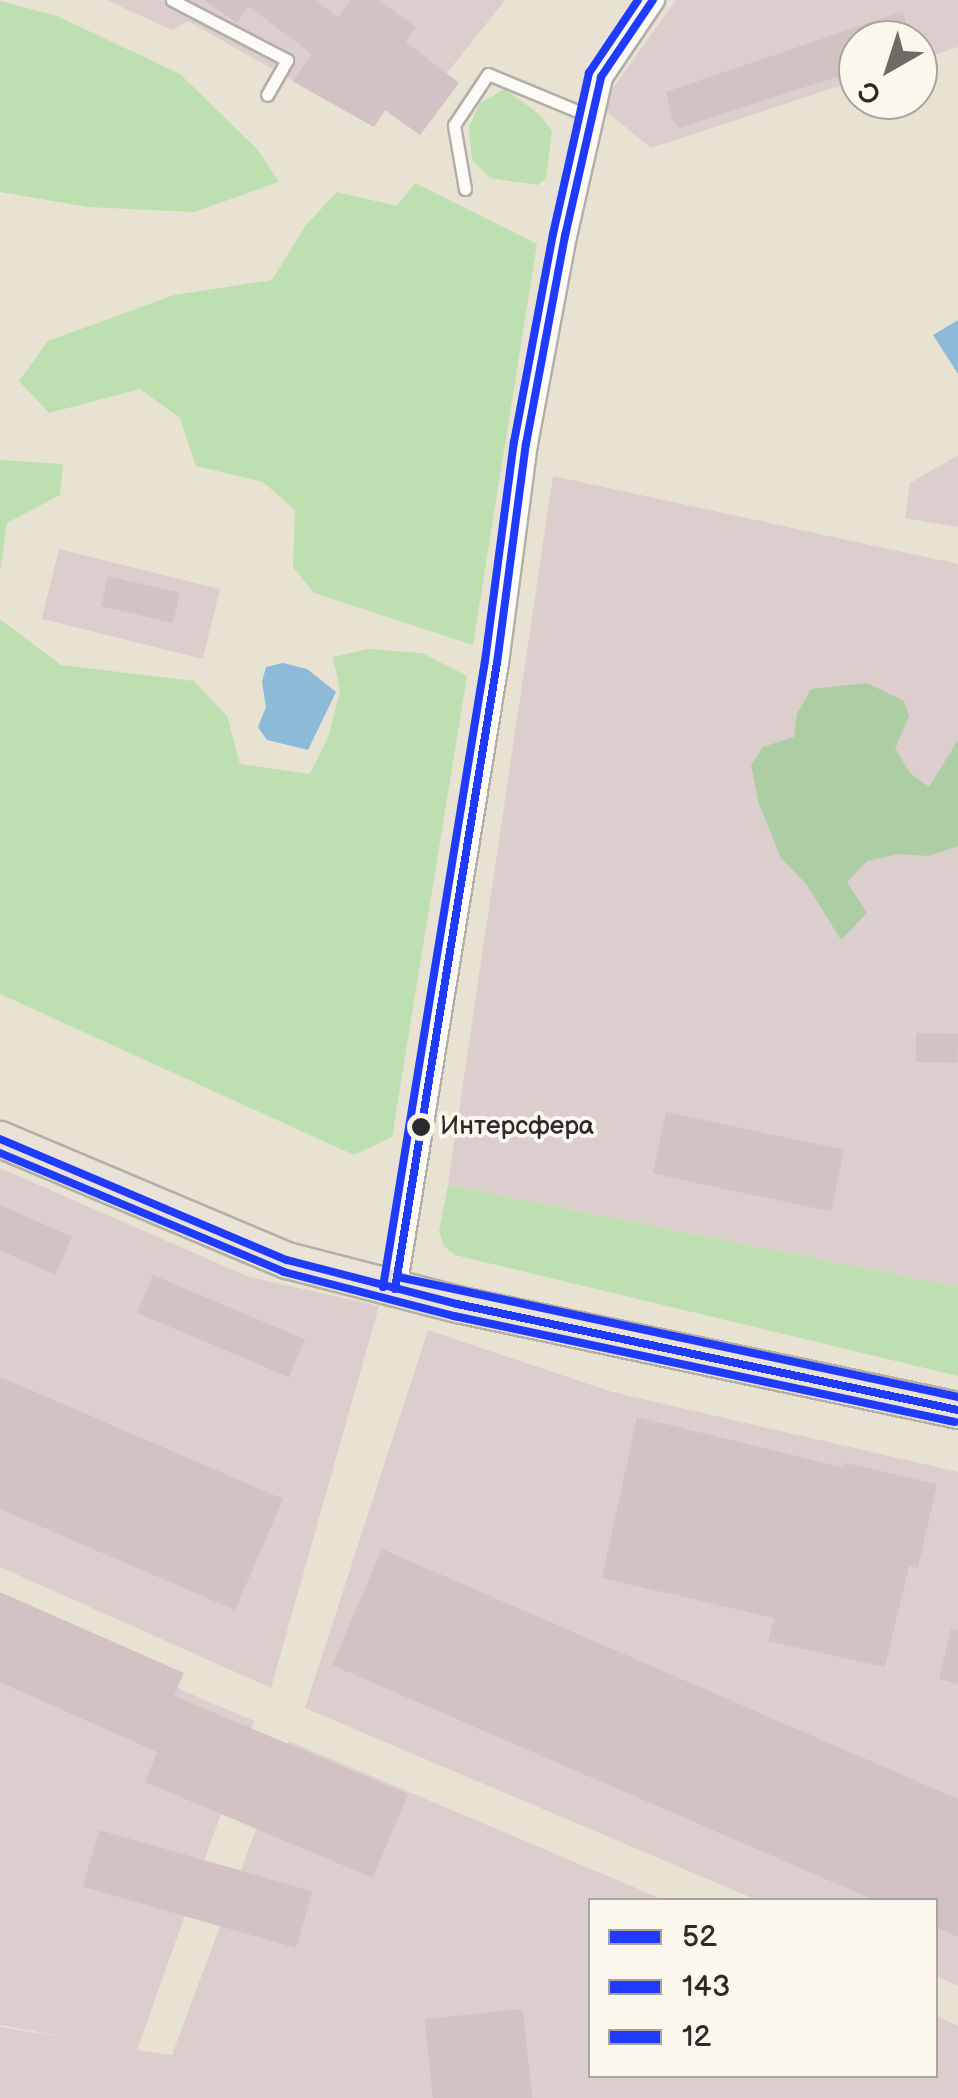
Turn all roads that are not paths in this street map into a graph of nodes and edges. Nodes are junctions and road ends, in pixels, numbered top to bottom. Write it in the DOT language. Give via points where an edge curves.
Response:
graph roads {
  1 [pos="172,0"];
  2 [pos="653,0"];
  3 [pos="267,95"];
  4 [pos="592,117"];
  5 [pos="465,189"];
  6 [pos="0,1139"];
  7 [pos="395,1289"];
  8 [pos="958,1410"];
  1 -- 3 [label="lane" via="287,60"];
  2 -- 4 [label="street" via="601,77"];
  4 -- 5 [label="lane" via="488,74 454,125"];
  4 -- 7 [label="street" via="526,444"];
  6 -- 7 [label="main road" via="287,1260"];
  7 -- 8 [label="main road"];
}
